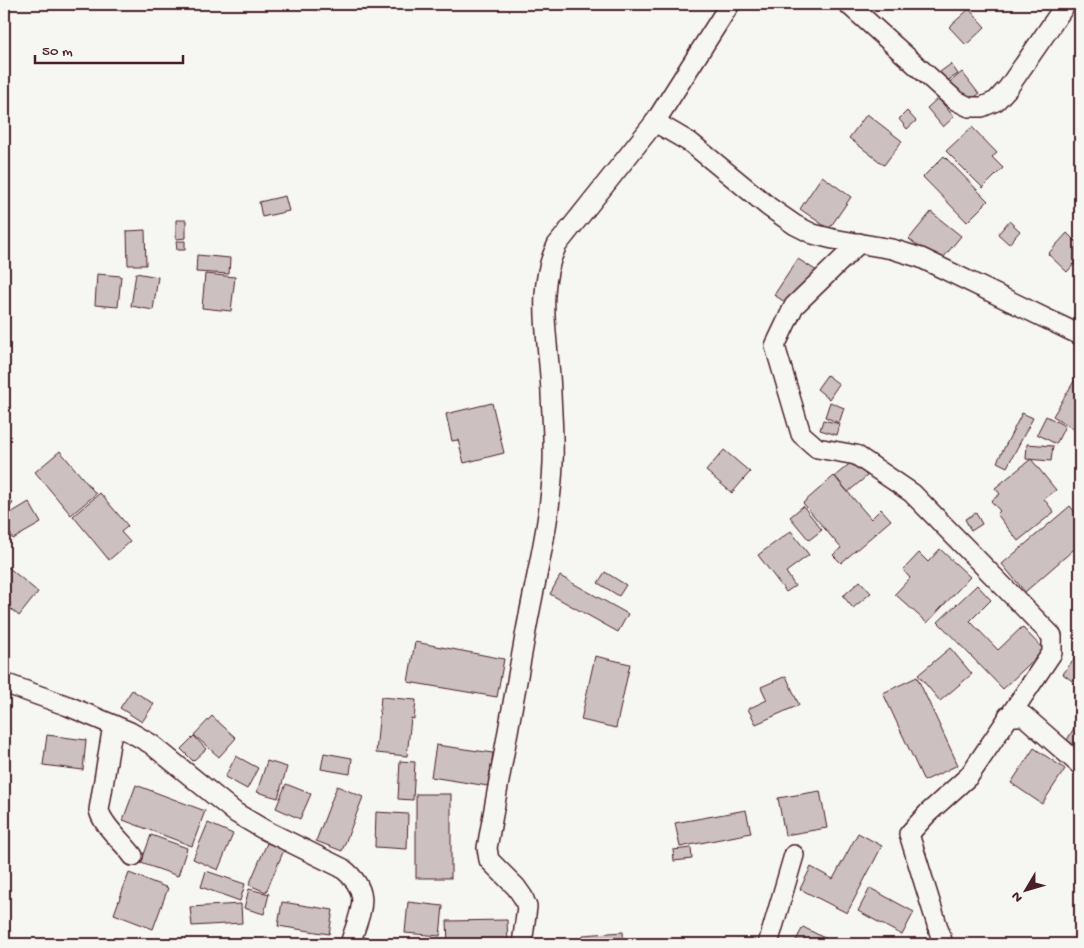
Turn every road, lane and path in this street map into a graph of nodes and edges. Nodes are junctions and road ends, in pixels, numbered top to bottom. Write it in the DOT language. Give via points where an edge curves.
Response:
graph roads {
  1 [pos="730,4"];
  2 [pos="848,4"];
  3 [pos="1066,4"];
  4 [pos="655,122"];
  5 [pos="859,243"];
  6 [pos="1080,335"];
  7 [pos="4,683"];
  8 [pos="1008,716"];
  9 [pos="113,725"];
  10 [pos="1080,765"];
  11 [pos="794,855"];
  12 [pos="133,856"];
  13 [pos="350,944"];
  14 [pos="522,944"];
  15 [pos="768,944"];
  16 [pos="943,944"];
  1 -- 4 [label="street"];
  2 -- 3 [label="street" via="955,100 969,107 982,107 996,101 1008,88"];
  4 -- 5 [label="street" via="692,143 795,225 813,234"];
  4 -- 14 [label="street" via="557,245 547,270 546,328 553,463 544,535 487,848 489,860 516,887 528,907"];
  5 -- 6 [label="street" via="921,258"];
  5 -- 8 [label="street" via="794,306 774,346 801,434 818,448 856,454 912,492 1052,636 1052,653"];
  7 -- 9 [label="street"];
  8 -- 10 [label="street" via="1024,716"];
  8 -- 16 [label="street" via="969,776 909,834"];
  9 -- 12 [label="street" via="98,810 104,823"];
  9 -- 13 [label="street" via="150,744 236,813 352,876 363,895 363,903"];
  11 -- 15 [label="street"];
}
